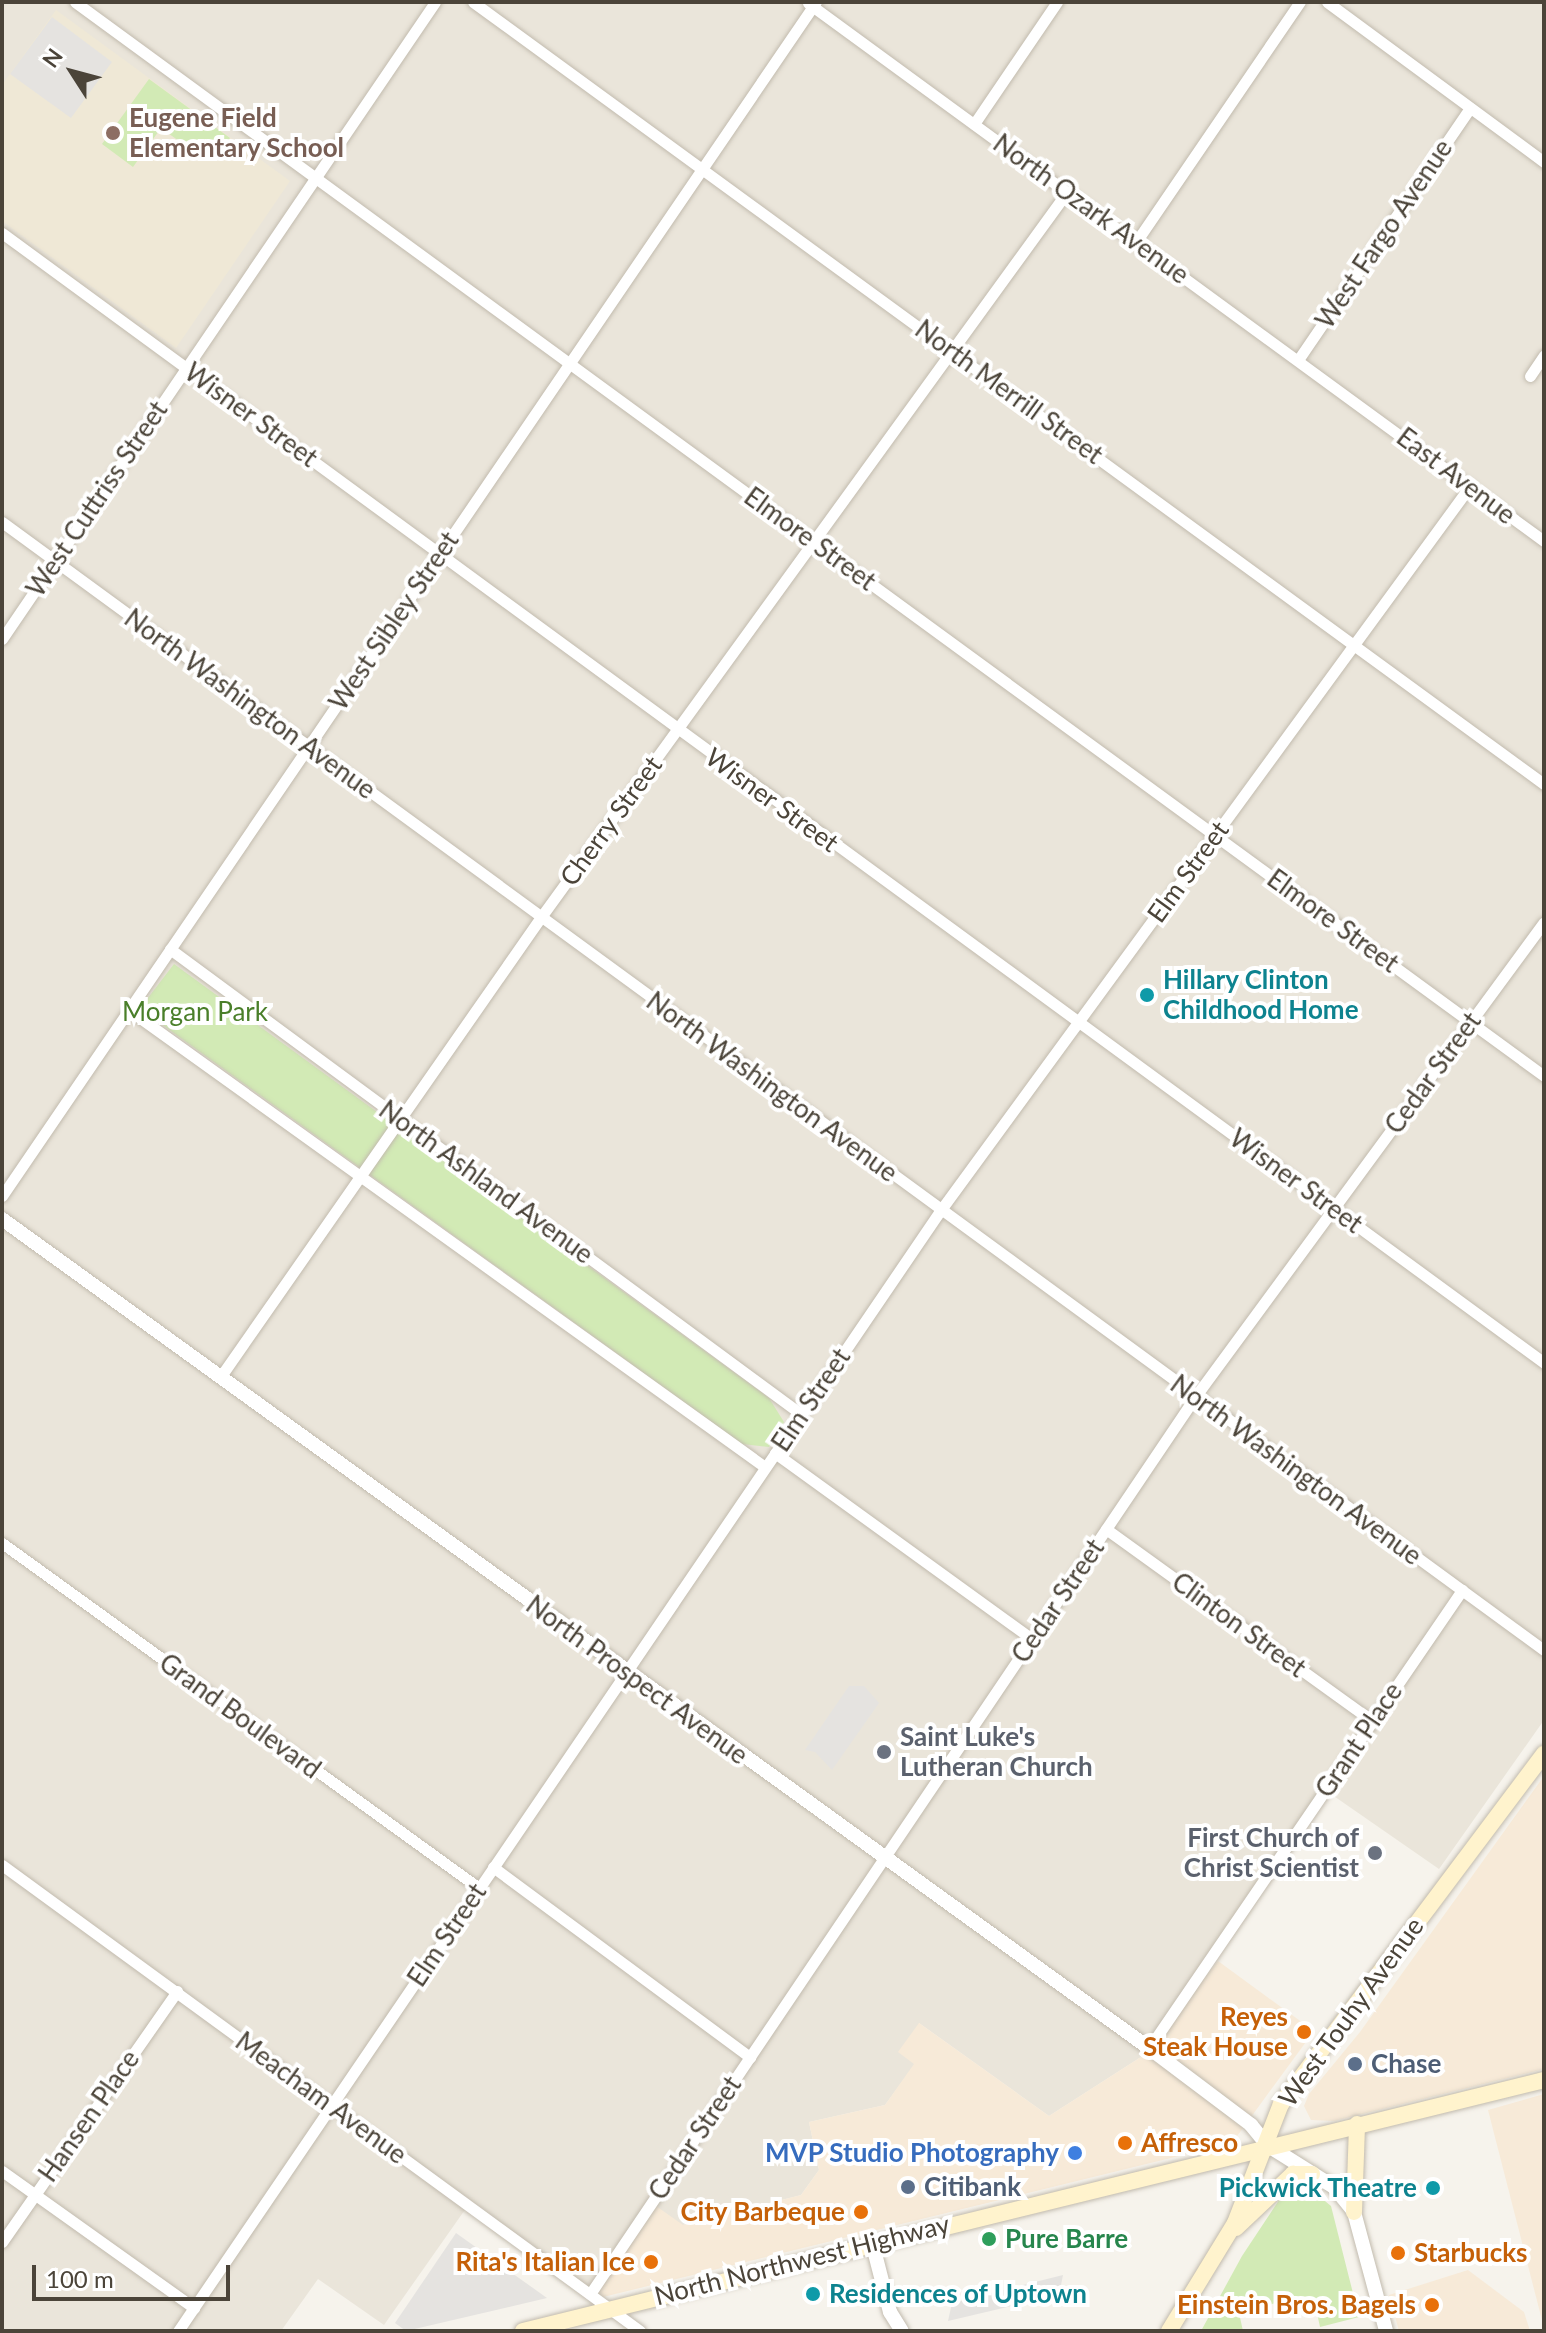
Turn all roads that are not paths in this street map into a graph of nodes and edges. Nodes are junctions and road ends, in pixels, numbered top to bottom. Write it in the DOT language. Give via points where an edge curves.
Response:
graph roads {
  1 [pos="75,2"];
  2 [pos="435,2"];
  3 [pos="473,2"];
  4 [pos="1057,2"];
  5 [pos="1300,2"];
  6 [pos="1327,2"];
  7 [pos="812,3"];
  8 [pos="1470,108"];
  9 [pos="974,124"];
  10 [pos="1544,162"];
  11 [pos="701,170"];
  12 [pos="316,178"];
  13 [pos="1067,192"];
  14 [pos="2,233"];
  15 [pos="1136,242"];
  16 [pos="951,349"];
  17 [pos="1544,355"];
  18 [pos="1298,360"];
  19 [pos="569,363"];
  20 [pos="187,368"];
  21 [pos="1530,376"];
  22 [pos="1369,411"];
  23 [pos="1470,486"];
  24 [pos="2,522"];
  25 [pos="812,540"];
  26 [pos="1544,541"];
  27 [pos="439,554"];
  28 [pos="55,561"];
  29 [pos="2,639"];
  30 [pos="1354,645"];
  31 [pos="676,730"];
  32 [pos="308,746"];
  33 [pos="1544,784"];
  34 [pos="1215,835"];
  35 [pos="541,917"];
  36 [pos="1544,922"];
  37 [pos="170,949"];
  38 [pos="129,1010"];
  39 [pos="1470,1022"];
  40 [pos="1078,1023"];
  41 [pos="1544,1076"];
  42 [pos="400,1119"];
  43 [pos="361,1176"];
  44 [pos="2,1196"];
  45 [pos="1333,1209"];
  46 [pos="940,1211"];
  47 [pos="2,1219"];
  48 [pos="1544,1363"];
  49 [pos="221,1376"];
  50 [pos="1195,1397"];
  51 [pos="801,1414"];
  52 [pos="775,1453"];
  53 [pos="765,1467"];
  54 [pos="1106,1529"];
  55 [pos="2,1543"];
  56 [pos="1462,1590"];
  57 [pos="1032,1639"];
  58 [pos="1544,1650"];
  59 [pos="625,1672"];
  60 [pos="1372,1721"];
  61 [pos="1544,1754"];
  62 [pos="883,1860"];
  63 [pos="2,1865"];
  64 [pos="493,1867"];
  65 [pos="479,1888"];
  66 [pos="177,1991"];
  67 [pos="1149,2048"];
  68 [pos="750,2057"];
  69 [pos="1544,2080"];
  70 [pos="331,2105"];
  71 [pos="1357,2124"];
  72 [pos="1267,2145"];
  73 [pos="2,2171"];
  74 [pos="1312,2174"];
  75 [pos="35,2194"];
  76 [pos="1354,2212"];
  77 [pos="1229,2234"];
  78 [pos="2,2242"];
  79 [pos="872,2242"];
  80 [pos="590,2294"];
  81 [pos="194,2308"];
  82 [pos="610,2309"];
  83 [pos="178,2331"];
  84 [pos="523,2331"];
  85 [pos="640,2331"];
  86 [pos="902,2331"];
  87 [pos="1169,2331"];
  88 [pos="1386,2331"];
  1 -- 12 [label="street, Elmore Street"];
  2 -- 12 [label="street, West Cuttriss Street"];
  3 -- 11 [label="street, North Merrill Street"];
  4 -- 9 [label="street"];
  5 -- 15 [label="street"];
  6 -- 8 [label="street"];
  7 -- 9 [label="street, North Ozark Avenue"];
  7 -- 11 [label="street, West Sibley Street"];
  8 -- 10 [label="street"];
  8 -- 18 [label="street, West Fargo Avenue"];
  9 -- 13 [label="street, North Ozark Avenue"];
  11 -- 16 [label="street, North Merrill Street"];
  11 -- 19 [label="street, West Sibley Street"];
  12 -- 19 [label="street, Elmore Street"];
  12 -- 20 [label="street, West Cuttriss Street"];
  13 -- 15 [label="street, North Ozark Avenue"];
  13 -- 16 [label="street, Cherry Street"];
  14 -- 20 [label="street, Wisner Street"];
  15 -- 18 [label="street, North Ozark Avenue"];
  16 -- 25 [label="street, Cherry Street"];
  16 -- 30 [label="street, North Merrill Street"];
  17 -- 21 [label="street"];
  18 -- 22 [label="street, North Ozark Avenue"];
  19 -- 25 [label="street, Elmore Street"];
  19 -- 27 [label="street, West Sibley Street"];
  20 -- 27 [label="street, Wisner Street"];
  20 -- 28 [label="street, West Cuttriss Street"];
  22 -- 23 [label="street, East Avenue"];
  23 -- 26 [label="street, East Avenue"];
  23 -- 30 [label="street, Elm Street"];
  24 -- 28 [label="street, North Washington Avenue"];
  25 -- 31 [label="street, Cherry Street"];
  25 -- 34 [label="street, Elmore Street"];
  27 -- 31 [label="street, Wisner Street"];
  27 -- 32 [label="street, West Sibley Street"];
  28 -- 29 [label="street, West Cuttriss Street"];
  28 -- 32 [label="street, North Washington Avenue"];
  30 -- 33 [label="street, North Merrill Street"];
  30 -- 34 [label="street, Elm Street"];
  31 -- 35 [label="street, Cherry Street"];
  31 -- 40 [label="street, Wisner Street"];
  32 -- 35 [label="street, North Washington Avenue"];
  32 -- 37 [label="street, West Sibley Street"];
  34 -- 39 [label="street, Elmore Street"];
  34 -- 40 [label="street, Elm Street"];
  35 -- 42 [label="street, Cherry Street"];
  35 -- 46 [label="street, North Washington Avenue"];
  36 -- 39 [label="street, Cedar Street"];
  37 -- 38 [label="street, West Sibley Street"];
  37 -- 42 [label="street, North Ashland Avenue"];
  38 -- 43 [label="street"];
  38 -- 44 [label="street, West Sibley Street"];
  39 -- 41 [label="street, Elmore Street"];
  39 -- 45 [label="street, Cedar Street"];
  40 -- 45 [label="street, Wisner Street"];
  40 -- 46 [label="street, Elm Street"];
  42 -- 43 [label="street, Cherry Street"];
  42 -- 51 [label="street, North Ashland Avenue"];
  43 -- 49 [label="street, Cherry Street"];
  43 -- 53 [label="street"];
  45 -- 48 [label="street, Wisner Street"];
  45 -- 50 [label="street, Cedar Street"];
  46 -- 50 [label="street, North Washington Avenue"];
  46 -- 51 [label="street, Elm Street"];
  47 -- 49 [label="street, North Prospect Avenue"];
  49 -- 59 [label="street, North Prospect Avenue"];
  50 -- 54 [label="street, Cedar Street"];
  50 -- 56 [label="street, North Washington Avenue"];
  51 -- 52 [label="street, Elm Street"];
  52 -- 53 [label="street, Elm Street"];
  52 -- 57 [label="street"];
  53 -- 59 [label="street, Elm Street"];
  54 -- 57 [label="street, Cedar Street"];
  54 -- 60 [label="street, Clinton Street"];
  55 -- 65 [label="street, Grand Boulevard"];
  56 -- 58 [label="street, North Washington Avenue"];
  56 -- 60 [label="street, Grant Place"];
  57 -- 62 [label="street, Cedar Street"];
  59 -- 62 [label="street, North Prospect Avenue"];
  59 -- 64 [label="street, Elm Street"];
  60 -- 67 [label="street, Grant Place"];
  61 -- 72 [label="main road, West Touhy Avenue" via="1281,2104"];
  62 -- 67 [label="street, North Prospect Avenue"];
  62 -- 68 [label="street, Cedar Street"];
  63 -- 66 [label="street, Meacham Avenue"];
  64 -- 65 [label="street, Elm Street"];
  64 -- 68 [label="street"];
  65 -- 70 [label="street, Elm Street"];
  66 -- 70 [label="street, Meacham Avenue"];
  66 -- 75 [label="street, Hansen Place"];
  67 -- 72 [label="street, North Prospect Avenue" via="1251,2125"];
  68 -- 80 [label="street, Cedar Street"];
  69 -- 71 [label="main road, North Northwest Highway"];
  70 -- 80 [label="street, Meacham Avenue"];
  70 -- 81 [label="street, Elm Street"];
  71 -- 72 [label="main road, North Northwest Highway"];
  71 -- 76 [label="main road"];
  72 -- 74 [label="street, North Prospect Avenue"];
  72 -- 77 [label="main road, West Touhy Avenue"];
  72 -- 79 [label="main road, North Northwest Highway"];
  73 -- 75 [label="street"];
  74 -- 76 [label="street, North Prospect Avenue" via="1344,2196"];
  74 -- 77 [label="main road" via="1286,2179"];
  75 -- 78 [label="street, Hansen Place"];
  75 -- 81 [label="street"];
  76 -- 88 [label="street"];
  77 -- 87 [label="main road, West Touhy Avenue"];
  79 -- 82 [label="main road, North Northwest Highway"];
  79 -- 86 [label="street" via="890,2312"];
  80 -- 82 [label="street, Meacham Avenue"];
  81 -- 83 [label="street, Elm Street"];
  82 -- 84 [label="main road, North Northwest Highway"];
  82 -- 85 [label="street, Meacham Avenue"];
}
